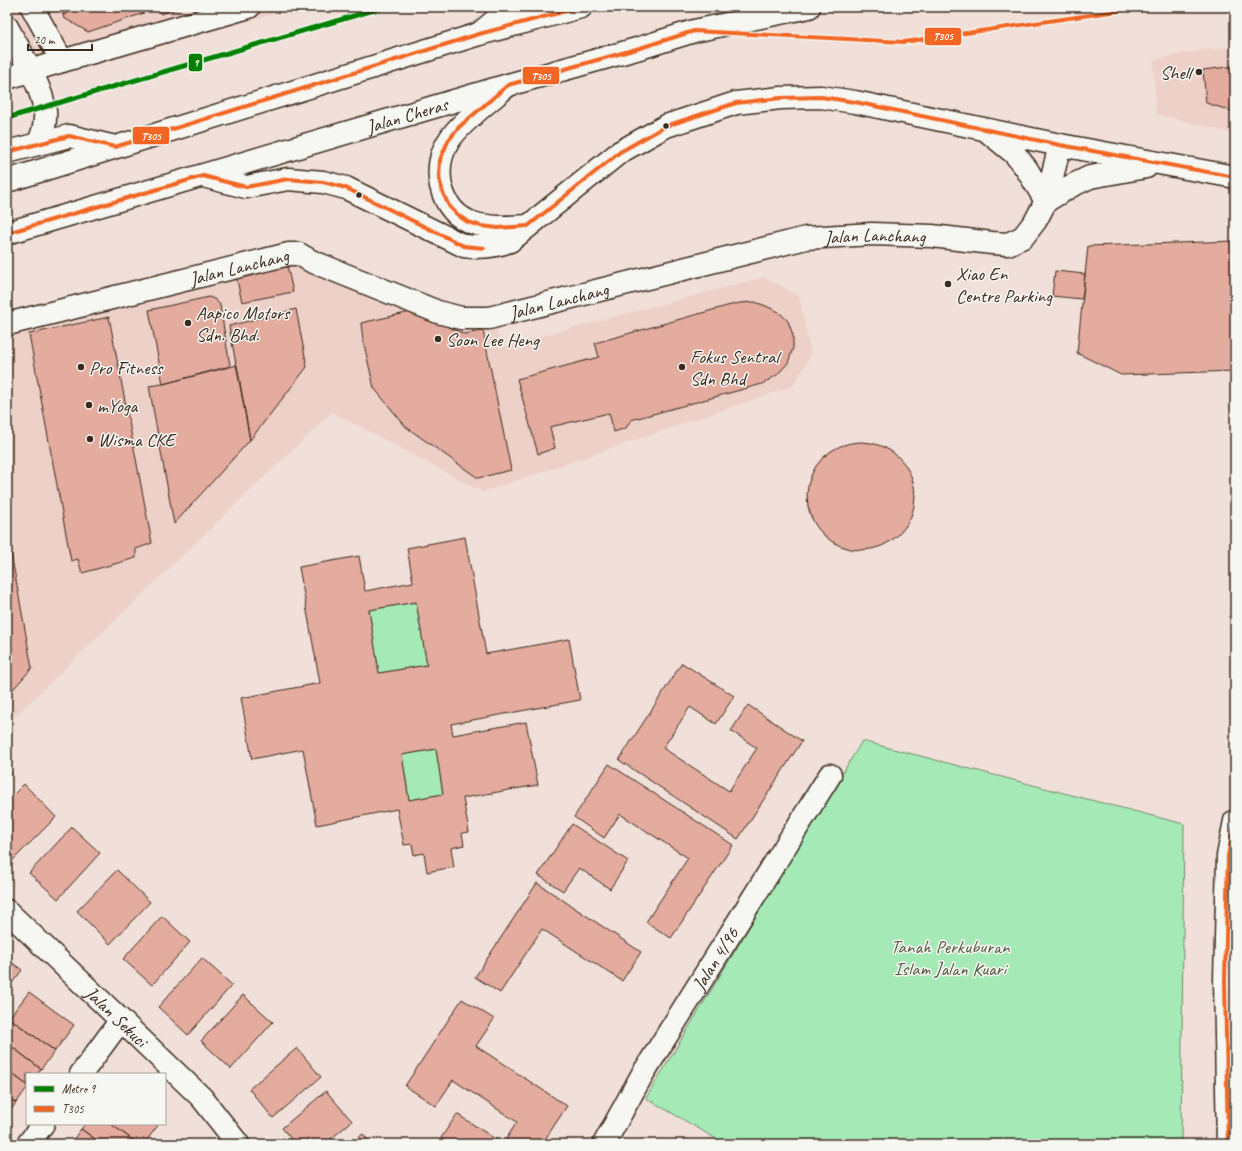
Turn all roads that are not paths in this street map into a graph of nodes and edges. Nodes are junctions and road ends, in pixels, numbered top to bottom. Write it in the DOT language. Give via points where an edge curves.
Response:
graph roads {
  1 [pos="32,7"];
  2 [pos="247,7"];
  3 [pos="511,7"];
  4 [pos="581,7"];
  5 [pos="809,7"];
  6 [pos="7,27"];
  7 [pos="479,34"];
  8 [pos="62,61"];
  9 [pos="30,71"];
  10 [pos="7,78"];
  11 [pos="508,85"];
  12 [pos="985,129"];
  13 [pos="38,144"];
  14 [pos="1060,145"];
  15 [pos="115,147"];
  16 [pos="7,152"];
  17 [pos="1163,164"];
  18 [pos="203,176"];
  19 [pos="1235,177"];
  20 [pos="7,181"];
  21 [pos="1046,201"];
  22 [pos="528,226"];
  23 [pos="7,234"];
  24 [pos="7,324"];
  25 [pos="830,774"];
  26 [pos="1235,820"];
  27 [pos="7,911"];
  28 [pos="121,1020"];
  29 [pos="82,1073"];
  30 [pos="42,1125"];
  31 [pos="28,1144"];
  32 [pos="238,1144"];
  33 [pos="604,1144"];
  34 [pos="1228,1144"];
  1 -- 8 [label="main road"];
  2 -- 8 [label="main road"];
  3 -- 7 [label="main road"];
  4 -- 7 [label="main road"];
  5 -- 11 [label="main road, Jalan Cheras" via="694,31"];
  6 -- 9 [label="main road"];
  7 -- 15 [label="main road"];
  8 -- 9 [label="main road"];
  9 -- 10 [label="main road"];
  9 -- 13 [label="main road" via="42,96 45,113 44,132"];
  11 -- 18 [label="main road, Jalan Cheras"];
  11 -- 22 [label="main road" via="459,127 448,141 440,160 440,178 449,206 468,222 498,228"];
  12 -- 14 [label="main road"];
  12 -- 21 [label="main road" via="1014,153"];
  12 -- 22 [label="main road" via="821,97 736,103 666,126 620,152"];
  13 -- 15 [label="main road" via="69,136"];
  13 -- 16 [label="main road"];
  14 -- 17 [label="main road"];
  14 -- 21 [label="main road, Jalan Lanchang"];
  15 -- 20 [label="main road"];
  17 -- 19 [label="main road"];
  17 -- 21 [label="main road" via="1090,177"];
  18 -- 22 [label="main road" via="246,187 288,179 323,182 346,188 464,246 498,246 510,241"];
  18 -- 23 [label="main road, Jalan Cheras"];
  21 -- 24 [label="main road, Jalan Lanchang" via="1023,237 1008,244 932,236 879,234 806,238 489,318 461,318 438,312 298,254 289,254"];
  25 -- 33 [label="main road, Jalan 4/96" via="642,1074"];
  26 -- 34 [label="main road" via="1228,856 1225,980"];
  27 -- 28 [label="main road, Jalan Sekuci"];
  28 -- 29 [label="main road"];
  28 -- 32 [label="main road, Jalan Sekuci" via="202,1098"];
  30 -- 31 [label="main road"];
}
